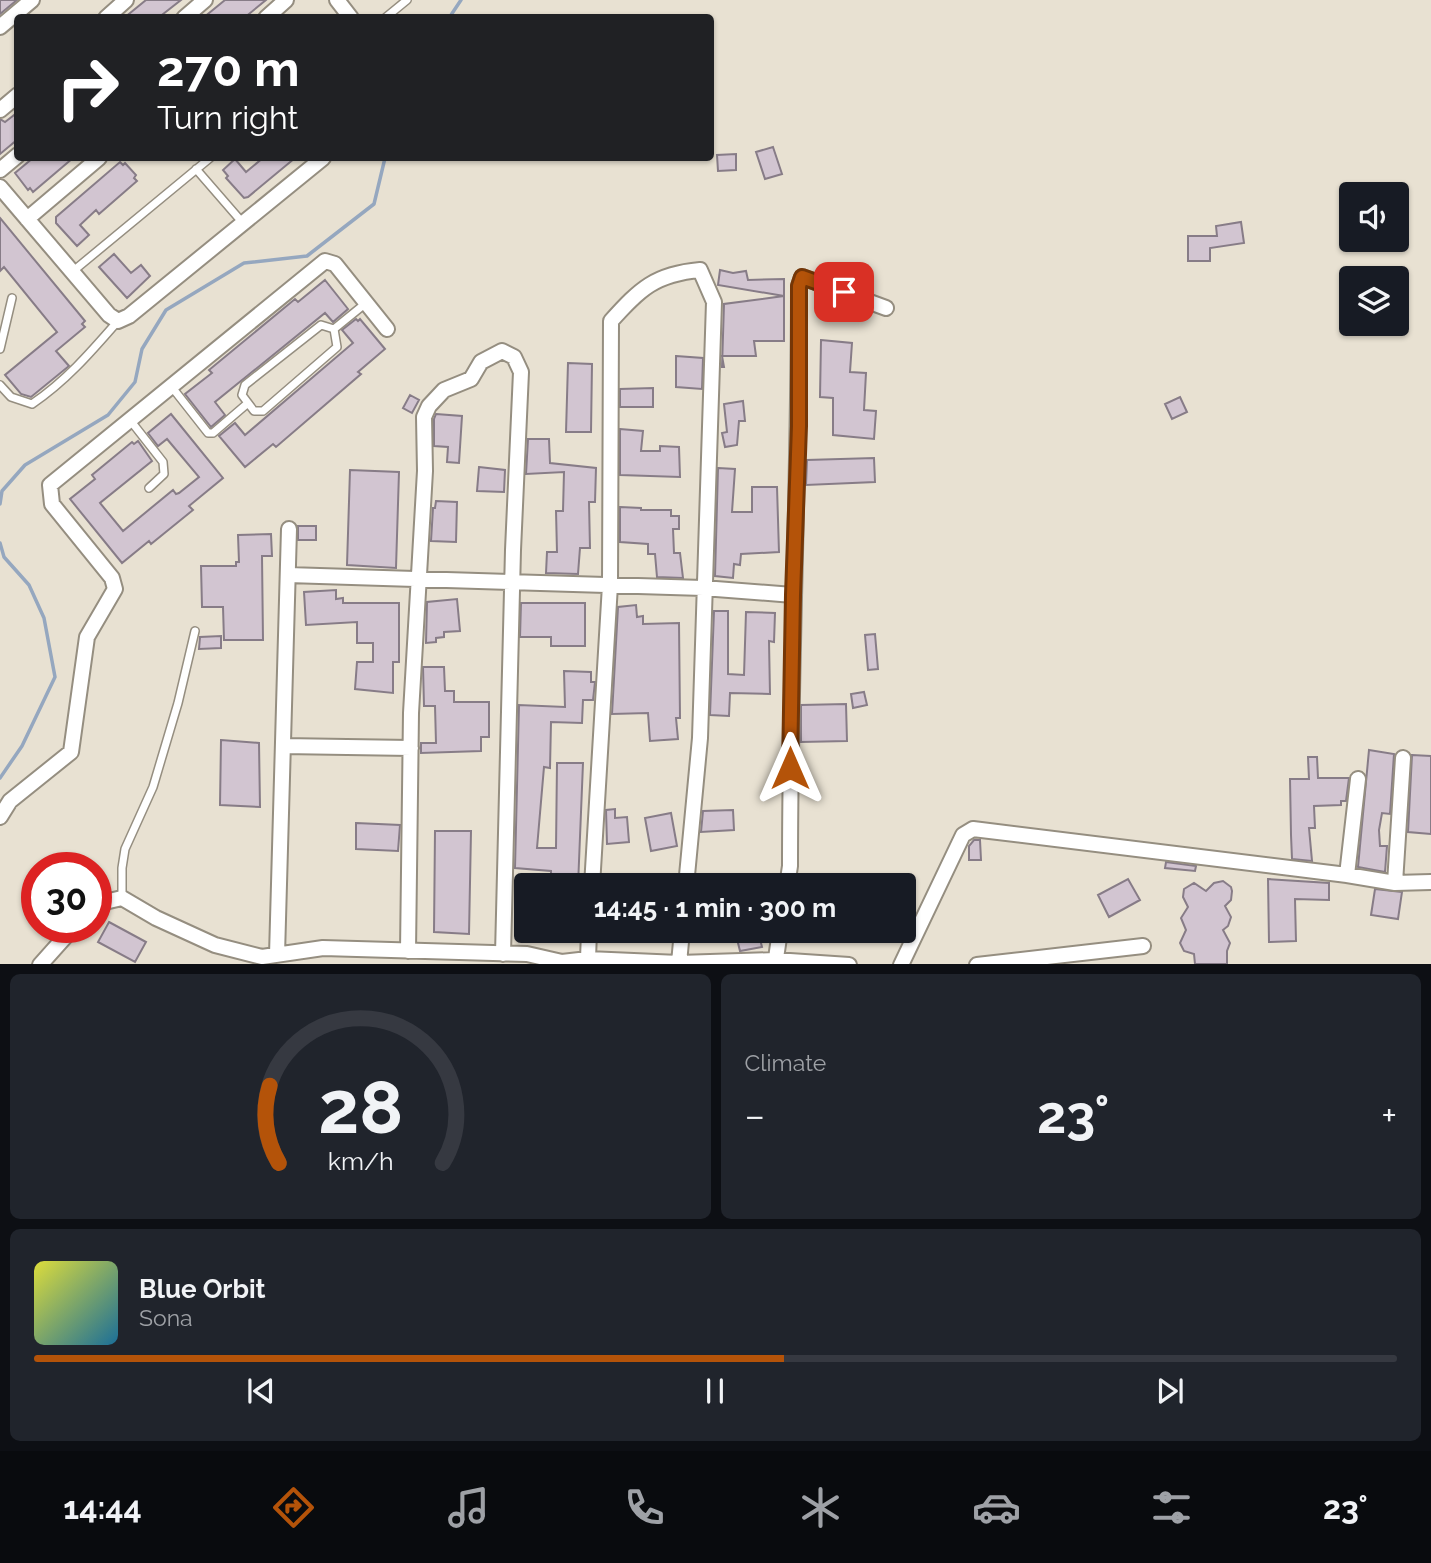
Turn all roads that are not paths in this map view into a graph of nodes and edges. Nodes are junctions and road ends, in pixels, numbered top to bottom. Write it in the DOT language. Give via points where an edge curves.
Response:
graph roads {
  1 [pos="32,0"];
  2 [pos="126,0"];
  3 [pos="205,0"];
  4 [pos="286,0"];
  5 [pos="337,0"];
  6 [pos="407,0"];
  7 [pos="15,14"];
  8 [pos="110,14"];
  9 [pos="189,14"];
  10 [pos="270,14"];
  11 [pos="348,14"];
  12 [pos="390,14"];
  13 [pos="14,15"];
  14 [pos="0,27"];
  15 [pos="14,98"];
  16 [pos="0,110"];
  17 [pos="14,158"];
  18 [pos="95,161"];
  19 [pos="206,161"];
  20 [pos="319,161"];
  21 [pos="196,169"];
  22 [pos="0,170"];
  23 [pos="0,187"];
  24 [pos="27,219"];
  25 [pos="242,222"];
  26 [pos="72,272"];
  27 [pos="12,298"];
  28 [pos="366,303"];
  29 [pos="886,308"];
  30 [pos="118,321"];
  31 [pos="334,329"];
  32 [pos="387,329"];
  33 [pos="0,349"];
  34 [pos="0,385"];
  35 [pos="171,386"];
  36 [pos="248,403"];
  37 [pos="130,420"];
  38 [pos="149,488"];
  39 [pos="289,528"];
  40 [pos="288,575"];
  41 [pos="419,579"];
  42 [pos="513,582"];
  43 [pos="610,585"];
  44 [pos="704,588"];
  45 [pos="793,595"];
  46 [pos="195,631"];
  47 [pos="283,746"];
  48 [pos="411,748"];
  49 [pos="1403,758"];
  50 [pos="1358,779"];
  51 [pos="0,817"];
  52 [pos="593,873"];
  53 [pos="687,873"];
  54 [pos="789,873"];
  55 [pos="1346,875"];
  56 [pos="1431,882"];
  57 [pos="1395,883"];
  58 [pos="122,898"];
  59 [pos="112,900"];
  60 [pos="59,943"];
  61 [pos="588,943"];
  62 [pos="681,943"];
  63 [pos="778,943"];
  64 [pos="1143,946"];
  65 [pos="408,951"];
  66 [pos="503,954"];
  67 [pos="277,955"];
  68 [pos="587,959"];
  69 [pos="775,962"];
  70 [pos="561,963"];
  71 [pos="679,963"];
  72 [pos="40,964"];
  73 [pos="849,964"];
  74 [pos="901,964"];
  75 [pos="976,964"];
  1 -- 7 [label="street"];
  2 -- 8 [label="street"];
  3 -- 9 [label="street"];
  4 -- 10 [label="street"];
  5 -- 11 [label="street"];
  6 -- 12 [label="lane"];
  13 -- 14 [label="street"];
  15 -- 16 [label="street"];
  17 -- 22 [label="street"];
  18 -- 24 [label="street"];
  19 -- 21 [label="lane"];
  20 -- 25 [label="street"];
  21 -- 25 [label="lane"];
  21 -- 26 [label="lane"];
  23 -- 24 [label="street"];
  24 -- 26 [label="street"];
  25 -- 30 [label="street"];
  26 -- 30 [label="street"];
  27 -- 33 [label="lane"];
  28 -- 31 [label="lane"];
  28 -- 32 [label="street"];
  28 -- 35 [label="street" via="335,264 325,261"];
  29 -- 45 [label="street" via="802,277 799,286"];
  30 -- 34 [label="lane" via="76,368 32,404 11,397"];
  31 -- 36 [label="lane" via="321,326 245,385 242,395"];
  31 -- 36 [label="lane" via="338,347 263,411 254,411"];
  35 -- 36 [label="lane" via="208,433"];
  35 -- 37 [label="street"];
  37 -- 38 [label="lane" via="163,462 164,474"];
  37 -- 51 [label="street" via="50,485 52,504 112,578 115,589 87,637 71,752 10,801"];
  39 -- 40 [label="street"];
  40 -- 41 [label="street"];
  40 -- 47 [label="street"];
  41 -- 42 [label="street"];
  41 -- 42 [label="street" via="424,417 444,390 471,379 481,362 502,351 514,357 521,372"];
  41 -- 48 [label="street"];
  42 -- 43 [label="street"];
  42 -- 66 [label="street"];
  43 -- 44 [label="street"];
  43 -- 44 [label="street" via="611,321 639,291 677,272 700,270 714,302"];
  43 -- 52 [label="street"];
  44 -- 45 [label="street"];
  44 -- 53 [label="street" via="700,738"];
  45 -- 54 [label="street"];
  46 -- 58 [label="lane" via="153,787 125,849"];
  47 -- 48 [label="street"];
  47 -- 67 [label="street"];
  48 -- 65 [label="street"];
  49 -- 57 [label="street"];
  50 -- 55 [label="street"];
  55 -- 57 [label="street"];
  55 -- 74 [label="street" via="974,829 963,835"];
  56 -- 57 [label="street"];
  58 -- 59 [label="street"];
  58 -- 67 [label="street" via="215,945 262,957"];
  60 -- 72 [label="street"];
  61 -- 68 [label="street"];
  62 -- 71 [label="street"];
  63 -- 69 [label="street"];
  64 -- 75 [label="street"];
  65 -- 66 [label="street"];
  65 -- 67 [label="street" via="323,948"];
  66 -- 70 [label="street" via="527,954"];
  68 -- 70 [label="street"];
  68 -- 71 [label="street"];
  69 -- 71 [label="street"];
  69 -- 73 [label="street"];
}
